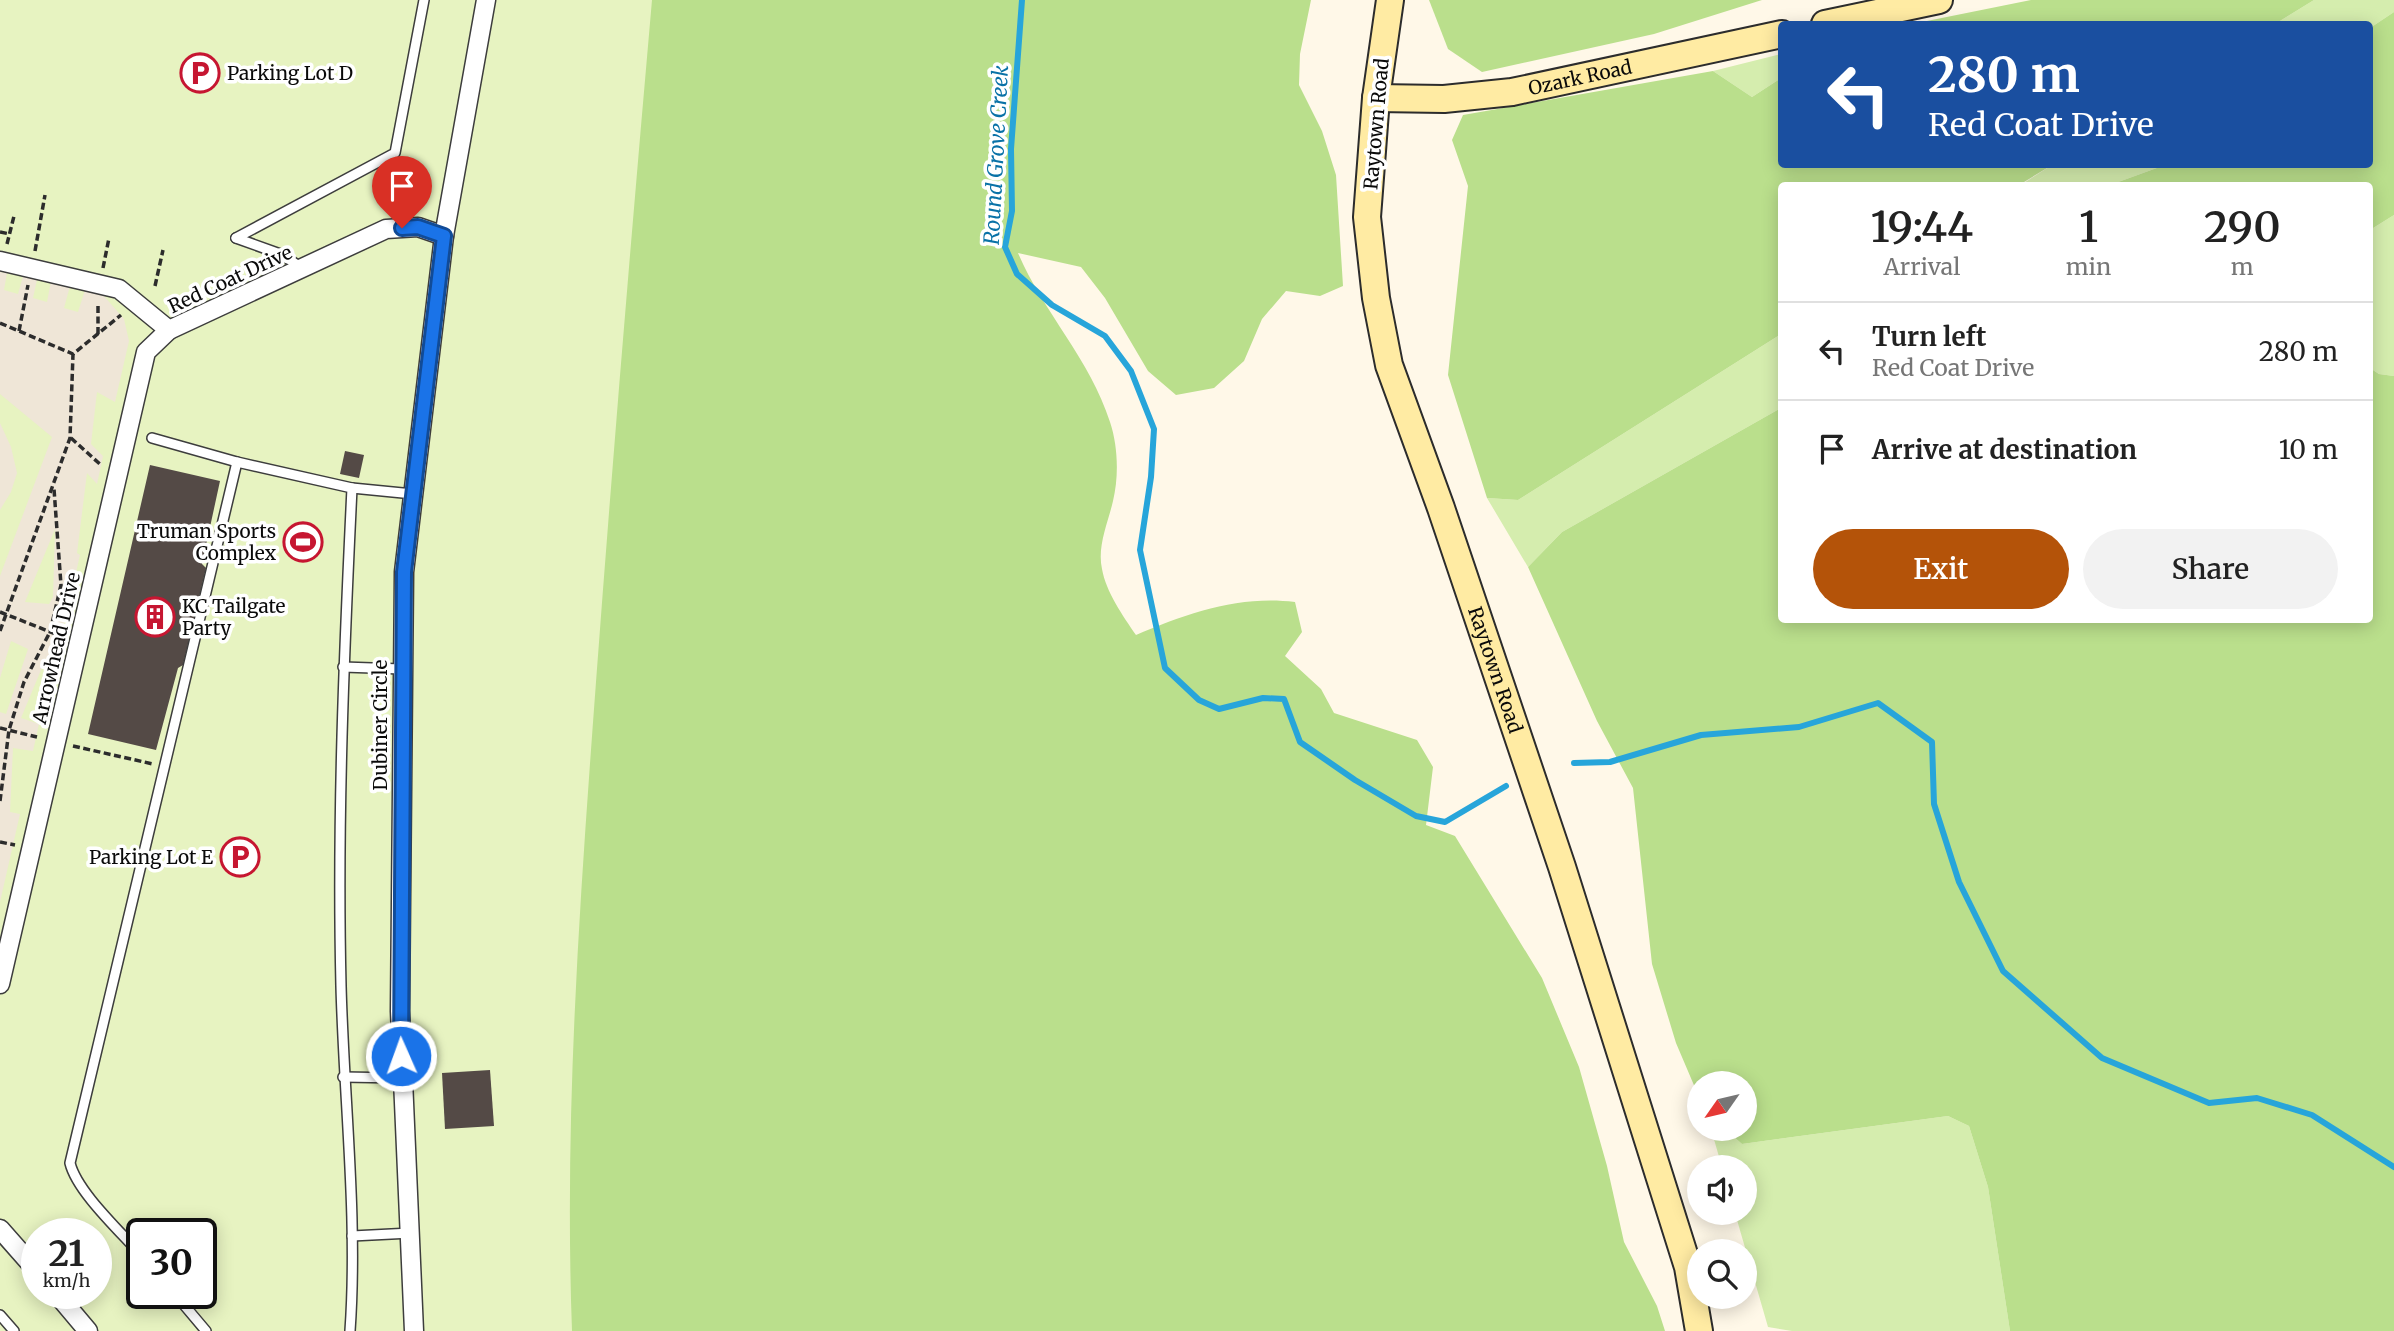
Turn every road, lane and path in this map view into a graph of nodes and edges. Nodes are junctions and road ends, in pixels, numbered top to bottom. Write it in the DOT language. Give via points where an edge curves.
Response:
graph roads {
  1 [pos="424,0"];
  2 [pos="486,0"];
  3 [pos="1390,0"];
  4 [pos="1939,0"];
  5 [pos="1839,21"];
  6 [pos="1778,35"];
  7 [pos="1376,98"];
  8 [pos="45,195"];
  9 [pos="14,216"];
  10 [pos="0,232"];
  11 [pos="10,234"];
  12 [pos="444,236"];
  13 [pos="109,238"];
  14 [pos="163,250"];
  15 [pos="3,256"];
  16 [pos="34,257"];
  17 [pos="303,269"];
  18 [pos="102,274"];
  19 [pos="30,278"];
  20 [pos="155,286"];
  21 [pos="99,294"];
  22 [pos="121,315"];
  23 [pos="0,323"];
  24 [pos="169,330"];
  25 [pos="19,331"];
  26 [pos="98,334"];
  27 [pos="73,354"];
  28 [pos="70,438"];
  29 [pos="152,438"];
  30 [pos="237,462"];
  31 [pos="116,479"];
  32 [pos="54,488"];
  33 [pos="352,488"];
  34 [pos="415,494"];
  35 [pos="2,613"];
  36 [pos="0,631"];
  37 [pos="50,632"];
  38 [pos="61,636"];
  39 [pos="343,667"];
  40 [pos="402,669"];
  41 [pos="0,728"];
  42 [pos="9,730"];
  43 [pos="37,737"];
  44 [pos="73,746"];
  45 [pos="164,766"];
  46 [pos="0,801"];
  47 [pos="0,842"];
  48 [pos="13,844"];
  49 [pos="0,984"];
  50 [pos="343,1077"];
  51 [pos="401,1078"];
  52 [pos="0,1228"];
  53 [pos="411,1233"];
  54 [pos="352,1236"];
  55 [pos="126,1237"];
  56 [pos="21,1252"];
  57 [pos="69,1309"];
  58 [pos="187,1309"];
  59 [pos="0,1315"];
  60 [pos="14,1331"];
  61 [pos="88,1331"];
  62 [pos="206,1331"];
  63 [pos="349,1331"];
  64 [pos="414,1331"];
  65 [pos="1699,1331"];
  1 -- 17 [label="lane" via="396,153 236,239 283,255"];
  2 -- 12 [label="street, Dubiner Circle"];
  3 -- 7 [label="main road, Raytown Road"];
  4 -- 5 [label="main road"];
  6 -- 7 [label="main road, Ozark Road" via="1512,92 1444,99"];
  7 -- 65 [label="main road, Raytown Road" via="1367,217 1389,365 1562,867 1688,1267"];
  8 -- 16 [label="path"];
  9 -- 11 [label="path"];
  10 -- 11 [label="path"];
  11 -- 15 [label="path"];
  12 -- 17 [label="street, Red Coat Drive" via="418,227 386,229"];
  12 -- 34 [label="street, Dubiner Circle"];
  13 -- 18 [label="path"];
  14 -- 20 [label="path"];
  15 -- 24 [label="street, Red Coat Drive" via="119,289"];
  17 -- 24 [label="street, Red Coat Drive"];
  19 -- 25 [label="path"];
  21 -- 26 [label="path"];
  22 -- 26 [label="path"];
  23 -- 25 [label="path"];
  24 -- 31 [label="street, Arrowhead Drive" via="146,352"];
  25 -- 27 [label="path"];
  26 -- 27 [label="path"];
  27 -- 28 [label="path"];
  28 -- 31 [label="path"];
  28 -- 32 [label="path"];
  29 -- 30 [label="lane"];
  30 -- 33 [label="lane"];
  30 -- 45 [label="lane"];
  31 -- 49 [label="street, Arrowhead Drive"];
  32 -- 35 [label="path"];
  32 -- 37 [label="path" via="61,584"];
  33 -- 34 [label="lane"];
  33 -- 39 [label="lane"];
  34 -- 40 [label="street, Dubiner Circle" via="404,572"];
  35 -- 36 [label="path"];
  35 -- 37 [label="path"];
  37 -- 38 [label="path"];
  37 -- 42 [label="path" via="24,682"];
  39 -- 40 [label="lane"];
  39 -- 50 [label="lane" via="339,879"];
  40 -- 51 [label="street, Dubiner Circle"];
  41 -- 42 [label="path"];
  42 -- 43 [label="path"];
  42 -- 46 [label="path"];
  44 -- 45 [label="path"];
  45 -- 55 [label="lane" via="70,1163 73,1174"];
  47 -- 48 [label="path"];
  50 -- 51 [label="lane"];
  50 -- 54 [label="lane"];
  51 -- 53 [label="street, Dubiner Circle"];
  52 -- 56 [label="street"];
  53 -- 54 [label="lane"];
  53 -- 64 [label="street, Dubiner Circle"];
  54 -- 63 [label="lane"];
  57 -- 61 [label="street"];
  58 -- 62 [label="lane"];
  59 -- 60 [label="lane"];
}
